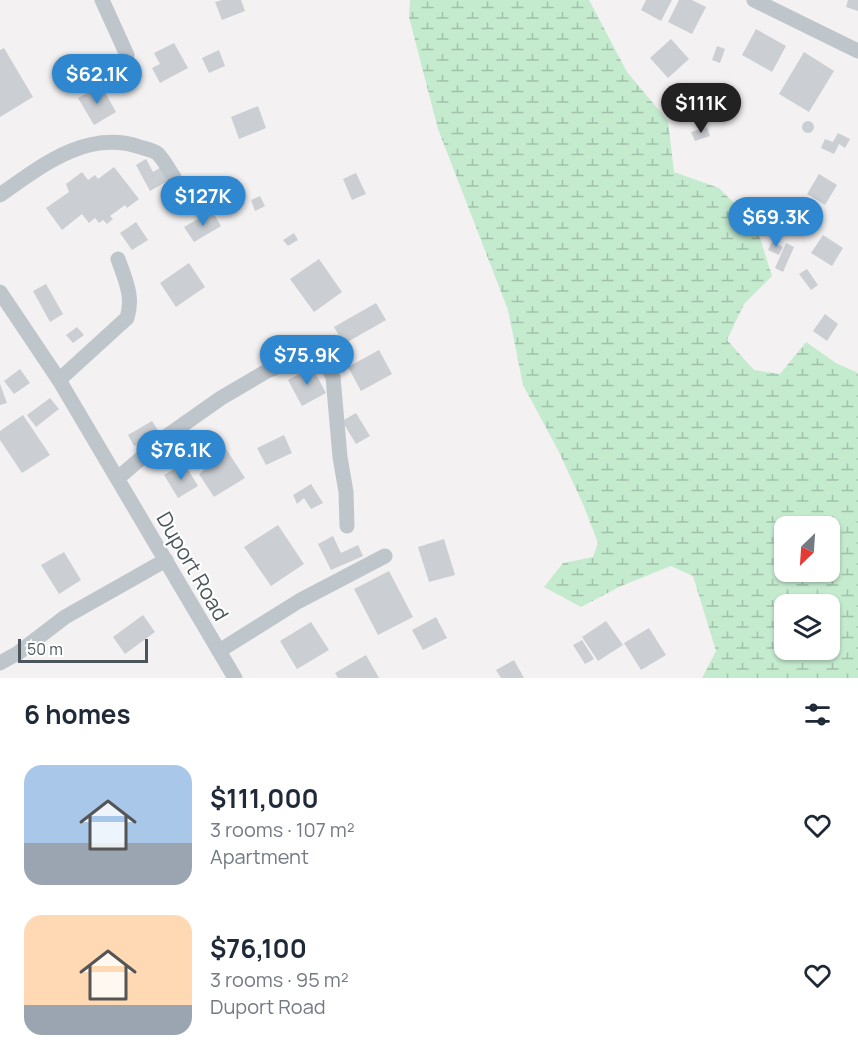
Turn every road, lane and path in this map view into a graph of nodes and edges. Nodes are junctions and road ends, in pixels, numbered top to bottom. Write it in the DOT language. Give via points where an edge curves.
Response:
graph roads {
  1 [pos="102,0"];
  2 [pos="754,0"];
  3 [pos="858,51"];
  4 [pos="127,55"];
  5 [pos="174,177"];
  6 [pos="0,195"];
  7 [pos="118,259"];
  8 [pos="0,292"];
  9 [pos="59,380"];
  10 [pos="117,478"];
  11 [pos="347,526"];
  12 [pos="385,556"];
  13 [pos="166,560"];
  14 [pos="219,651"];
  15 [pos="0,663"];
  16 [pos="235,678"];
  1 -- 4 [label="street"];
  2 -- 3 [label="street"];
  5 -- 6 [label="street" via="157,153 129,143 95,144 70,150"];
  7 -- 9 [label="street" via="130,296 127,318"];
  8 -- 9 [label="street, Duport Road"];
  9 -- 10 [label="street, Duport Road"];
  10 -- 11 [label="street" via="167,436 267,370 303,356 316,357 333,378"];
  10 -- 13 [label="street, Duport Road"];
  12 -- 14 [label="street" via="299,601"];
  13 -- 14 [label="street, Duport Road"];
  13 -- 15 [label="street" via="65,617"];
  14 -- 16 [label="street, Duport Road"];
}
